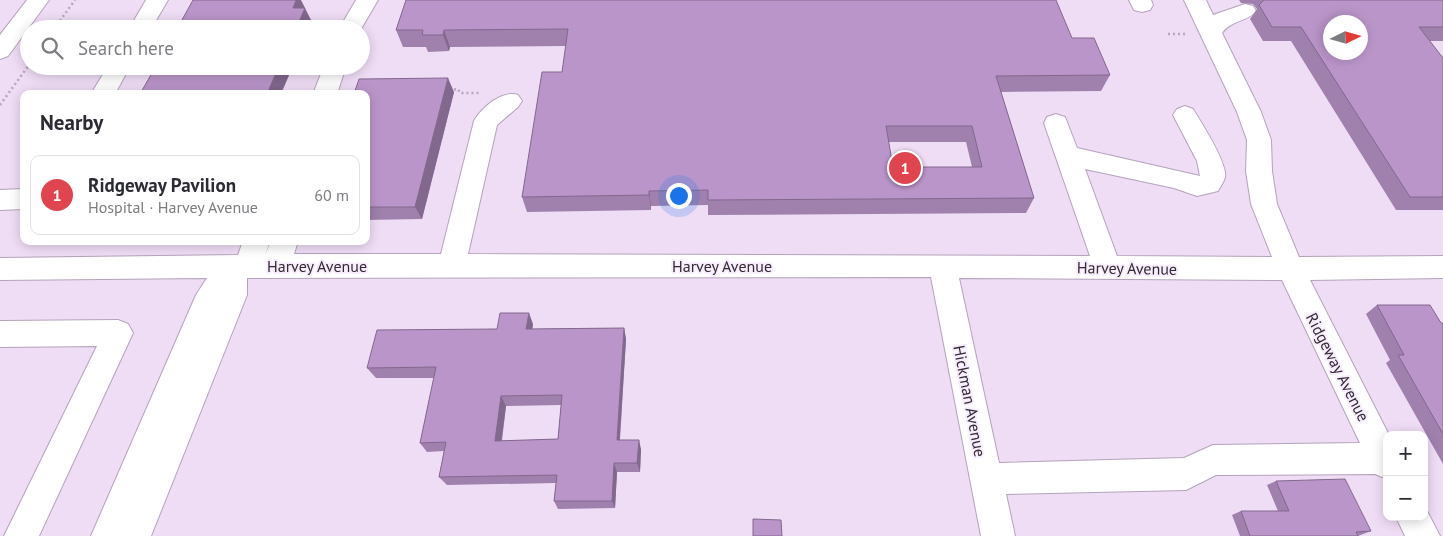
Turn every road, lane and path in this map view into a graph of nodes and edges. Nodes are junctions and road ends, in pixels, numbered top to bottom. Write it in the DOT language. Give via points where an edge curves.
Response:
graph roads {
  1 [pos="38,0"];
  2 [pos="75,0"];
  3 [pos="157,0"];
  4 [pos="367,0"];
  5 [pos="1195,0"];
  6 [pos="1245,11"];
  7 [pos="23,20"];
  8 [pos="61,20"];
  9 [pos="145,20"];
  10 [pos="355,20"];
  11 [pos="20,24"];
  12 [pos="1168,34"];
  13 [pos="1198,34"];
  14 [pos="0,51"];
  15 [pos="21,75"];
  16 [pos="114,75"];
  17 [pos="332,75"];
  18 [pos="105,90"];
  19 [pos="326,90"];
  20 [pos="448,90"];
  21 [pos="499,97"];
  22 [pos="0,105"];
  23 [pos="1185,115"];
  24 [pos="1056,123"];
  25 [pos="1069,156"];
  26 [pos="20,199"];
  27 [pos="0,200"];
  28 [pos="280,254"];
  29 [pos="246,258"];
  30 [pos="452,265"];
  31 [pos="943,266"];
  32 [pos="1443,267"];
  33 [pos="1108,268"];
  34 [pos="0,269"];
  35 [pos="1290,270"];
  36 [pos="0,334"];
  37 [pos="1383,457"];
  38 [pos="1383,461"];
  39 [pos="986,479"];
  40 [pos="1415,521"];
  41 [pos="21,536"];
  42 [pos="108,536"];
  43 [pos="134,536"];
  44 [pos="998,536"];
  45 [pos="1422,536"];
  1 -- 7 [label="street"];
  2 -- 8 [label="path"];
  3 -- 9 [label="street"];
  4 -- 10 [label="street"];
  5 -- 13 [label="street, Ridgeway Avenue"];
  6 -- 13 [label="street" via="1230,15"];
  11 -- 14 [label="street"];
  12 -- 13 [label="path"];
  13 -- 35 [label="street, Ridgeway Avenue" via="1249,112 1259,140 1264,204"];
  15 -- 22 [label="path"];
  16 -- 18 [label="street"];
  17 -- 19 [label="street"];
  20 -- 21 [label="path"];
  21 -- 30 [label="street" via="486,121"];
  23 -- 25 [label="street" via="1209,160 1214,175 1209,184 1197,186"];
  24 -- 25 [label="street"];
  25 -- 33 [label="street"];
  26 -- 27 [label="street"];
  28 -- 29 [label="street, Harvey Avenue"];
  28 -- 30 [label="street, Harvey Avenue"];
  29 -- 34 [label="street, Harvey Avenue"];
  29 -- 42 [label="street" via="210,295"];
  29 -- 43 [label="street"];
  30 -- 31 [label="street, Harvey Avenue"];
  31 -- 33 [label="street, Harvey Avenue"];
  31 -- 39 [label="street, Hickman Avenue"];
  32 -- 35 [label="street, Harvey Avenue"];
  33 -- 35 [label="street, Harvey Avenue"];
  35 -- 37 [label="street, Ridgeway Avenue"];
  36 -- 41 [label="street" via="118,333"];
  38 -- 39 [label="street" via="1213,460 1186,474"];
  39 -- 44 [label="street, Hickman Avenue"];
  40 -- 45 [label="street"];
}
